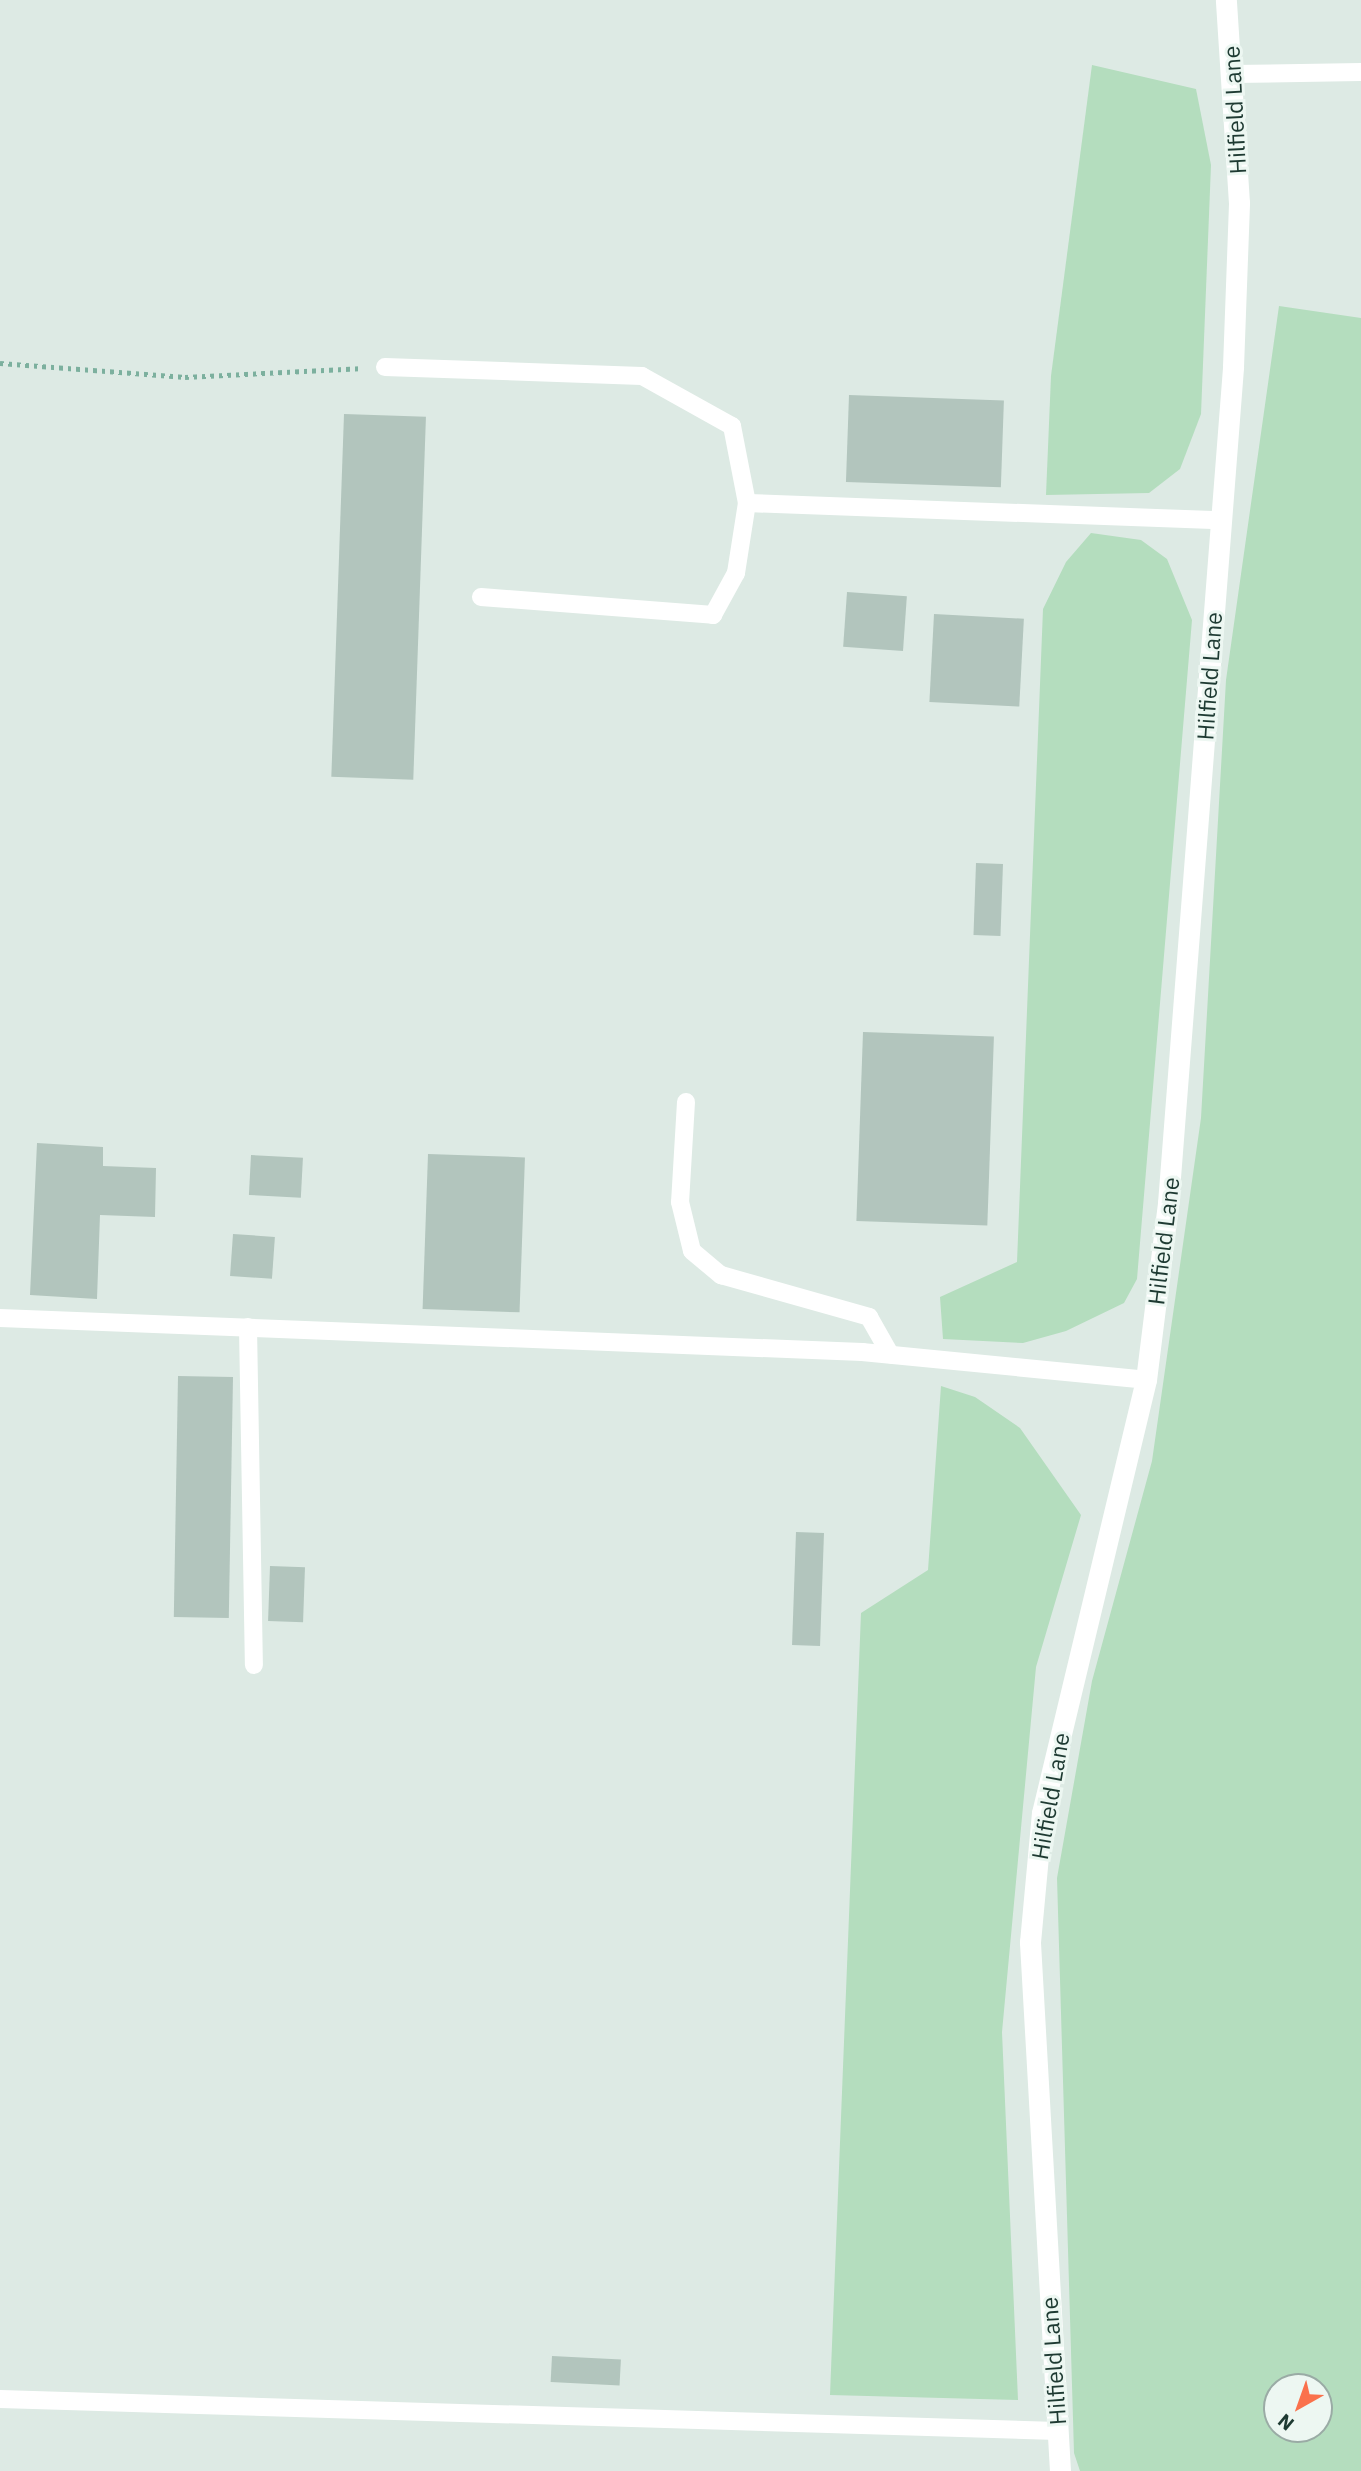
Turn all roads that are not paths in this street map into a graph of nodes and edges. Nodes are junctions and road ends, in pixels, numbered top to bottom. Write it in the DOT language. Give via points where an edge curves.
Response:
graph roads {
  1 [pos="1226,0"];
  2 [pos="1361,72"];
  3 [pos="1233,74"];
  4 [pos="385,367"];
  5 [pos="747,503"];
  6 [pos="1220,520"];
  7 [pos="481,597"];
  8 [pos="686,1102"];
  9 [pos="0,1318"];
  10 [pos="248,1327"];
  11 [pos="890,1354"];
  12 [pos="1146,1380"];
  13 [pos="254,1665"];
  14 [pos="0,2399"];
  15 [pos="1058,2431"];
  16 [pos="1060,2471"];
  1 -- 3 [label="street, Hilfield Lane"];
  2 -- 3 [label="lane"];
  3 -- 6 [label="street, Hilfield Lane" via="1239,217"];
  4 -- 5 [label="lane" via="642,376 733,426"];
  5 -- 6 [label="lane"];
  5 -- 7 [label="lane" via="736,573 713,615"];
  6 -- 12 [label="street, Hilfield Lane" via="1168,1203"];
  8 -- 11 [label="lane" via="680,1202 692,1251 721,1275 870,1317"];
  9 -- 10 [label="lane"];
  10 -- 11 [label="lane"];
  10 -- 13 [label="lane"];
  11 -- 12 [label="lane"];
  12 -- 15 [label="street, Hilfield Lane" via="1042,1813 1030,1942"];
  14 -- 15 [label="lane"];
  15 -- 16 [label="street, Hilfield Lane"];
}
